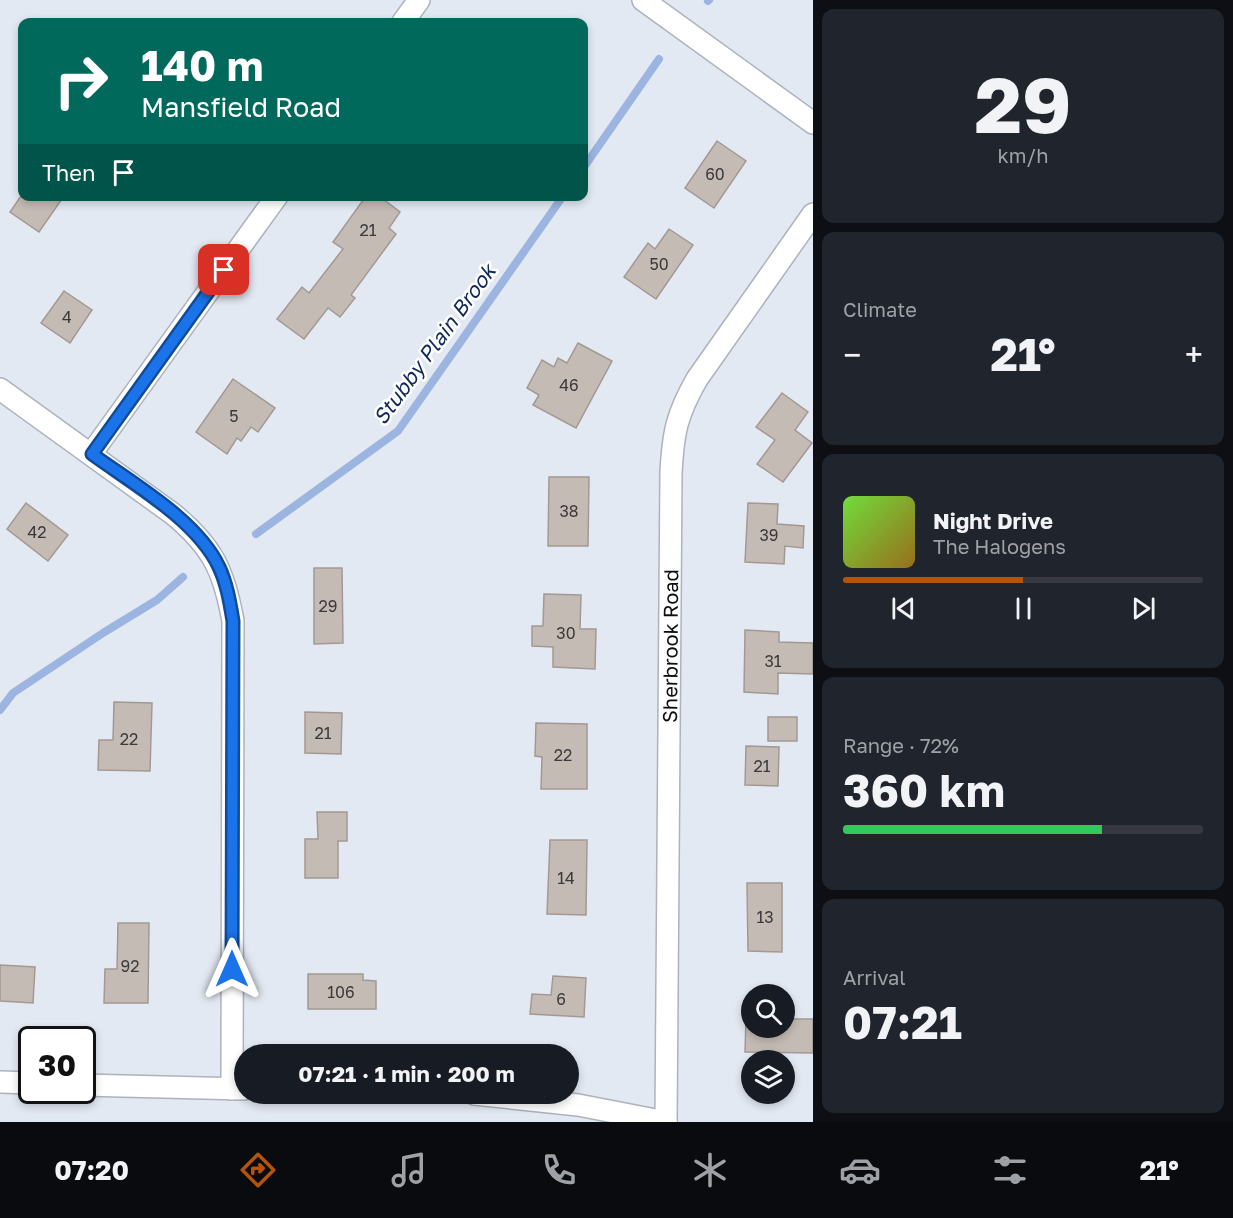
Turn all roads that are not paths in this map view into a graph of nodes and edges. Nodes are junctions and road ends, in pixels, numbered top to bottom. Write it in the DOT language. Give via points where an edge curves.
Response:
graph roads {
  1 [pos="419,0"];
  2 [pos="643,0"];
  3 [pos="406,18"];
  4 [pos="813,123"];
  5 [pos="273,201"];
  6 [pos="813,214"];
  7 [pos="0,389"];
  8 [pos="92,454"];
  9 [pos="238,1044"];
  10 [pos="0,1082"];
  11 [pos="18,1083"];
  12 [pos="96,1085"];
  13 [pos="234,1089"];
  14 [pos="569,1104"];
  15 [pos="666,1122"];
  1 -- 3 [label="street"];
  2 -- 4 [label="street"];
  5 -- 8 [label="street"];
  6 -- 15 [label="street, Sherbrook Road" via="697,379 675,426 671,473"];
  7 -- 8 [label="street"];
  8 -- 9 [label="street" via="193,530 218,566 227,589 233,621"];
  10 -- 11 [label="street"];
  12 -- 13 [label="street"];
  14 -- 15 [label="street"];
}
